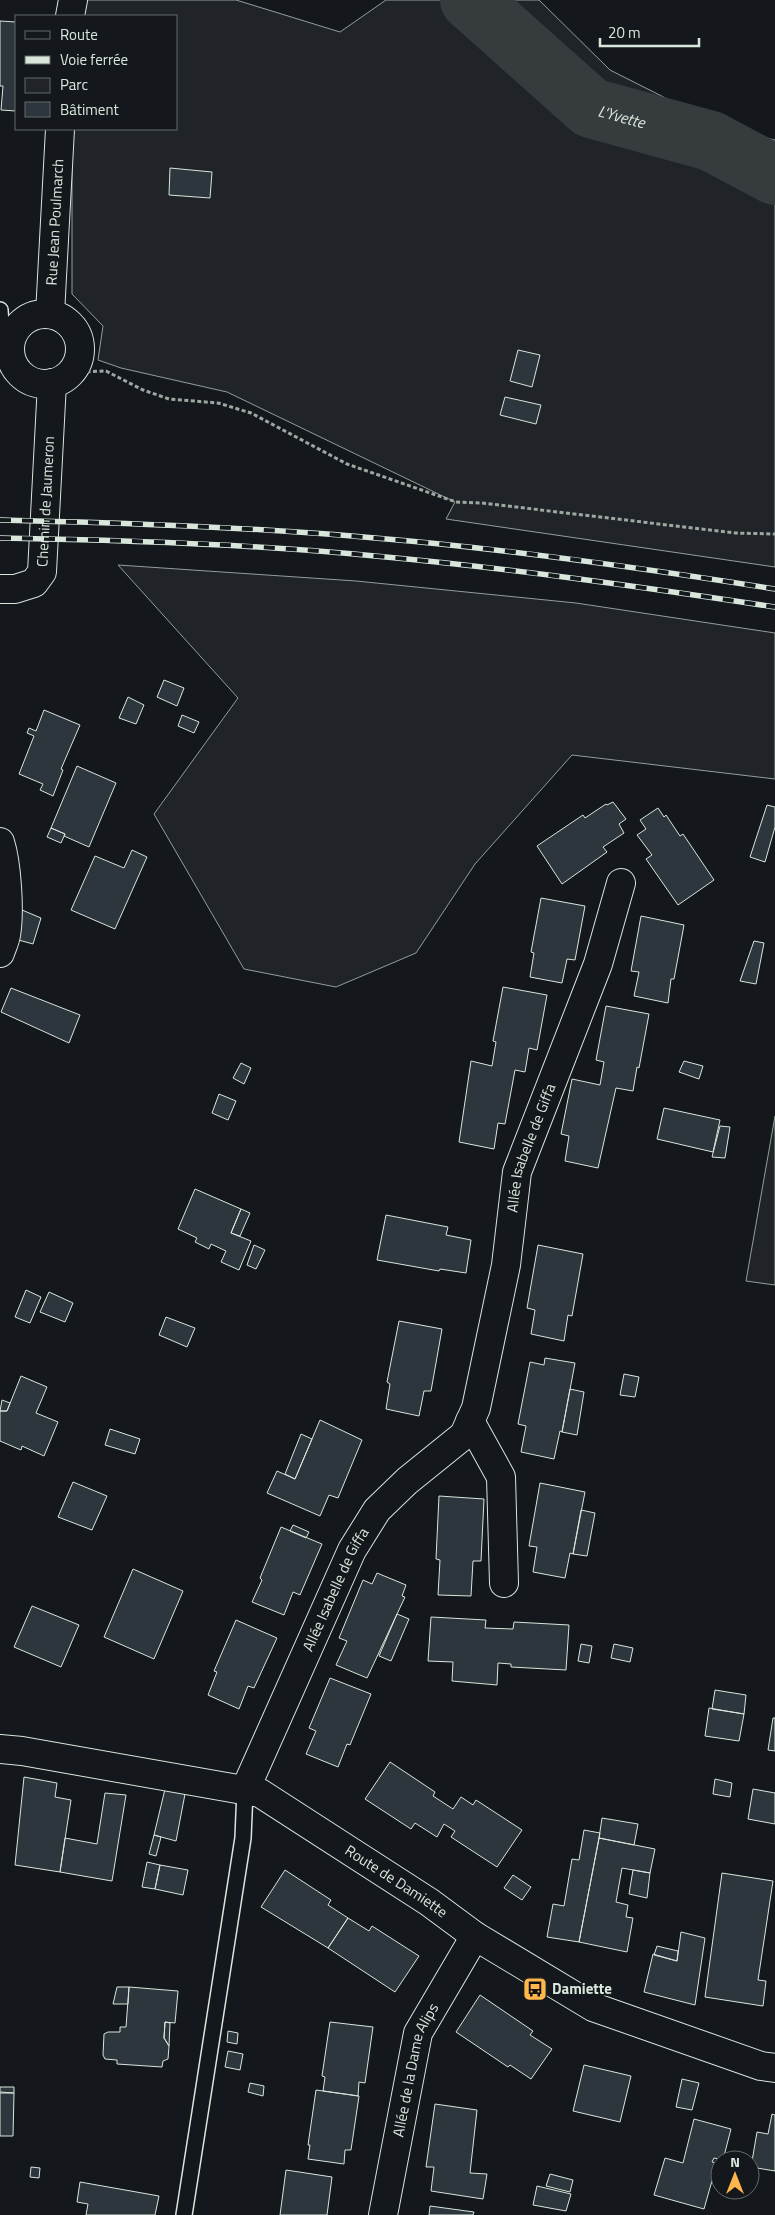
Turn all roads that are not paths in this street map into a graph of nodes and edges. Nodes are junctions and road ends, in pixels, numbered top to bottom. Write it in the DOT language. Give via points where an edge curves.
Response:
graph roads {
  1 [pos="72,0"];
  2 [pos="70,15"];
  3 [pos="60,130"];
  4 [pos="0,310"];
  5 [pos="50,314"];
  6 [pos="10,346"];
  7 [pos="62,378"];
  8 [pos="0,589"];
  9 [pos="0,842"];
  10 [pos="621,883"];
  11 [pos="0,953"];
  12 [pos="470,1421"];
  13 [pos="504,1583"];
  14 [pos="0,1749"];
  15 [pos="245,1790"];
  16 [pos="475,1936"];
  17 [pos="775,2068"];
  18 [pos="184,2215"];
  19 [pos="383,2215"];
  1 -- 2 [label="street"];
  3 -- 5 [label="street, Rue Jean Poulmarch"];
  4 -- 6 [label="lane"];
  5 -- 6 [label="street" via="39,314 23,322 13,335"];
  5 -- 7 [label="street" via="69,323 80,342 77,362"];
  6 -- 7 [label="street" via="11,359 22,376 41,384"];
  7 -- 8 [label="street, Chemin de Jaumeron" via="42,572 34,583 15,590"];
  9 -- 11 [label="street" via="7,899 6,934"];
  10 -- 12 [label="street, Allée Isabelle de Giffa" via="598,964 516,1172 506,1265 476,1408"];
  12 -- 13 [label="street" via="501,1477"];
  12 -- 15 [label="street, Allée Isabelle de Giffa" via="464,1435 407,1480 377,1510 352,1550"];
  14 -- 15 [label="street, Route de Damiette"];
  15 -- 16 [label="street, Route de Damiette" via="260,1793 429,1902"];
  15 -- 18 [label="lane" via="243,1838"];
  16 -- 17 [label="street, Route de Damiette" via="593,2007 761,2066"];
  16 -- 19 [label="street, Allée de la Dame Alips" via="418,2033"];
}
